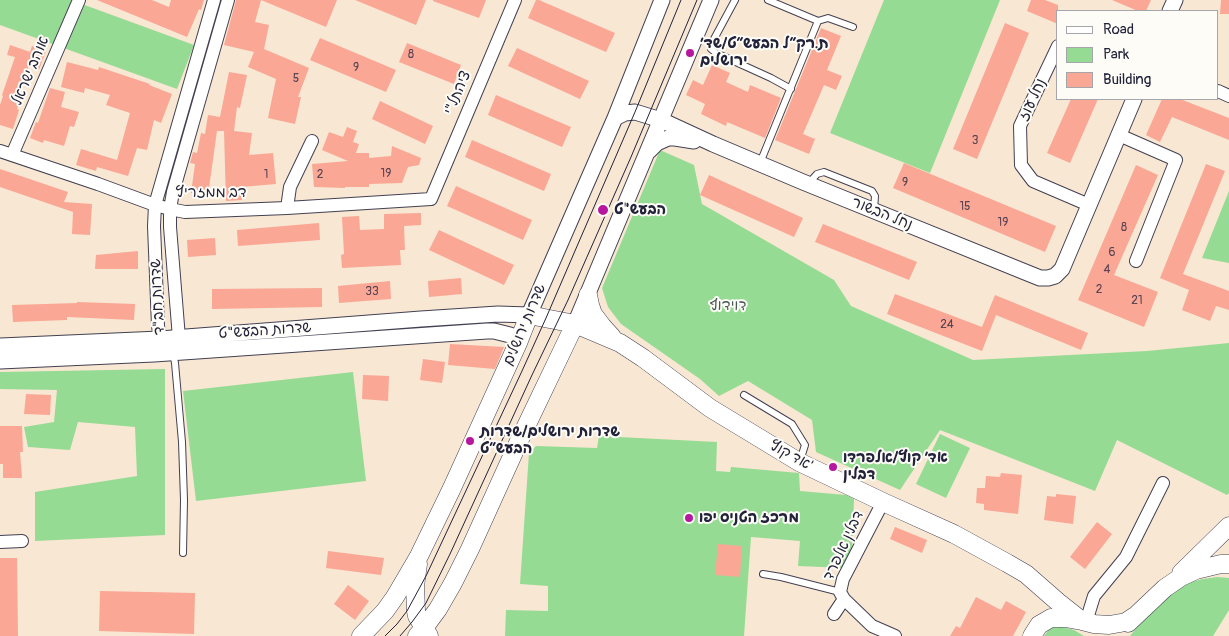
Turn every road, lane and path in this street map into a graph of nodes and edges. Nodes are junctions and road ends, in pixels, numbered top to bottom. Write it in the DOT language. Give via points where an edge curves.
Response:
graph roads {
  1 [pos="79,0"];
  2 [pos="214,0"];
  3 [pos="228,0"];
  4 [pos="515,0"];
  5 [pos="662,0"];
  6 [pos="710,0"];
  7 [pos="735,0"];
  8 [pos="768,0"];
  9 [pos="818,21"];
  10 [pos="853,27"];
  11 [pos="1056,50"];
  12 [pos="791,89"];
  13 [pos="1134,100"];
  14 [pos="615,118"];
  15 [pos="661,120"];
  16 [pos="1119,135"];
  17 [pos="312,141"];
  18 [pos="713,144"];
  19 [pos="6,153"];
  20 [pos="646,157"];
  21 [pos="760,164"];
  22 [pos="431,198"];
  23 [pos="154,205"];
  24 [pos="1090,205"];
  25 [pos="287,208"];
  26 [pos="170,209"];
  27 [pos="1136,261"];
  28 [pos="588,295"];
  29 [pos="529,315"];
  30 [pos="576,324"];
  31 [pos="179,338"];
  32 [pos="160,339"];
  33 [pos="518,343"];
  34 [pos="620,343"];
  35 [pos="0,346"];
  36 [pos="173,352"];
  37 [pos="0,361"];
  38 [pos="744,396"];
  39 [pos="799,462"];
  40 [pos="1163,483"];
  41 [pos="882,502"];
  42 [pos="1229,526"];
  43 [pos="0,542"];
  44 [pos="22,542"];
  45 [pos="183,553"];
  46 [pos="420,556"];
  47 [pos="1225,564"];
  48 [pos="763,574"];
  49 [pos="1165,588"];
  50 [pos="842,596"];
  51 [pos="834,614"];
  52 [pos="1134,616"];
  53 [pos="1084,622"];
  54 [pos="423,634"];
  55 [pos="360,636"];
  56 [pos="895,636"];
  57 [pos="1032,636"];
  58 [pos="1119,636"];
  1 -- 19 [label="street, אוהב ישראל"];
  2 -- 23 [label="street, שדרות חב\"ד"];
  3 -- 26 [label="street, שדרות חב\"ד"];
  4 -- 22 [label="street, ציהתל\"י"];
  5 -- 14 [label="street, שדרות ירושלים"];
  6 -- 15 [label="street"];
  7 -- 12 [label="lane" via="711,49"];
  8 -- 9 [label="lane"];
  9 -- 10 [label="lane" via="828,18"];
  9 -- 12 [label="lane"];
  11 -- 24 [label="street, נחל עוז" via="1020,126 1021,165 1033,181"];
  12 -- 21 [label="lane"];
  13 -- 16 [label="street"];
  14 -- 15 [label="street, נחל הבשור" via="636,112"];
  14 -- 29 [label="street, שדרות ירושלים"];
  15 -- 18 [label="street, נחל הבשור"];
  15 -- 20 [label="street"];
  16 -- 24 [label="street"];
  16 -- 27 [label="street" via="1176,160"];
  17 -- 25 [label="street" via="290,187"];
  18 -- 20 [label="street, נחל הבשור" via="668,138 657,142"];
  18 -- 21 [label="street, נחל הבשור"];
  19 -- 23 [label="street, דב ממזריץ"];
  20 -- 28 [label="street"];
  21 -- 24 [label="street, נחל הבשור" via="1040,278 1052,278 1062,269"];
  22 -- 25 [label="street, דב ממזריץ"];
  23 -- 26 [label="street, דב ממזריץ"];
  23 -- 32 [label="street, שדרות חב\"ד"];
  25 -- 26 [label="street, דב ממזריץ" via="185,212"];
  26 -- 31 [label="street, שדרות חב\"ד"];
  28 -- 30 [label="street"];
  28 -- 34 [label="main road" via="597,320"];
  29 -- 30 [label="main road, אד קוץ'"];
  29 -- 31 [label="street, שדרות הבעש\"ט" via="498,314"];
  29 -- 33 [label="main road, שדרות ירושלים"];
  30 -- 34 [label="main road, אד קוץ'"];
  30 -- 54 [label="main road" via="518,441 458,574"];
  31 -- 32 [label="street, שדרות הבעש\"ט"];
  31 -- 36 [label="street, שדרות חב\"ד"];
  32 -- 35 [label="street, שדרות הבעש\"ט"];
  32 -- 36 [label="street, שדרות חב\"ד"];
  33 -- 36 [label="street, שדרות הבעש\"ט" via="510,335 487,331"];
  33 -- 46 [label="main road, שדרות ירושלים"];
  34 -- 39 [label="main road, אד קוץ'" via="710,408"];
  36 -- 37 [label="street, שדרות הבעש\"ט"];
  36 -- 45 [label="lane" via="182,442"];
  38 -- 39 [label="lane" via="792,424 805,444"];
  39 -- 41 [label="main road, אד קוץ'"];
  40 -- 53 [label="street" via="1126,557 1094,596"];
  41 -- 50 [label="street, דבלין אלפרד" via="843,580"];
  41 -- 53 [label="main road, אד קוץ'" via="954,534 1026,574"];
  42 -- 49 [label="main road"];
  43 -- 44 [label="street"];
  46 -- 54 [label="main road" via="415,606"];
  46 -- 55 [label="main road, שדרות ירושלים" via="385,611"];
  47 -- 49 [label="main road" via="1196,570"];
  48 -- 50 [label="lane"];
  49 -- 52 [label="main road"];
  50 -- 51 [label="street"];
  50 -- 56 [label="street, דבלין אלפרד" via="872,626"];
  52 -- 53 [label="main road" via="1126,622 1109,625"];
  52 -- 58 [label="main road"];
  53 -- 57 [label="main road" via="1052,618 1040,625"];
}
